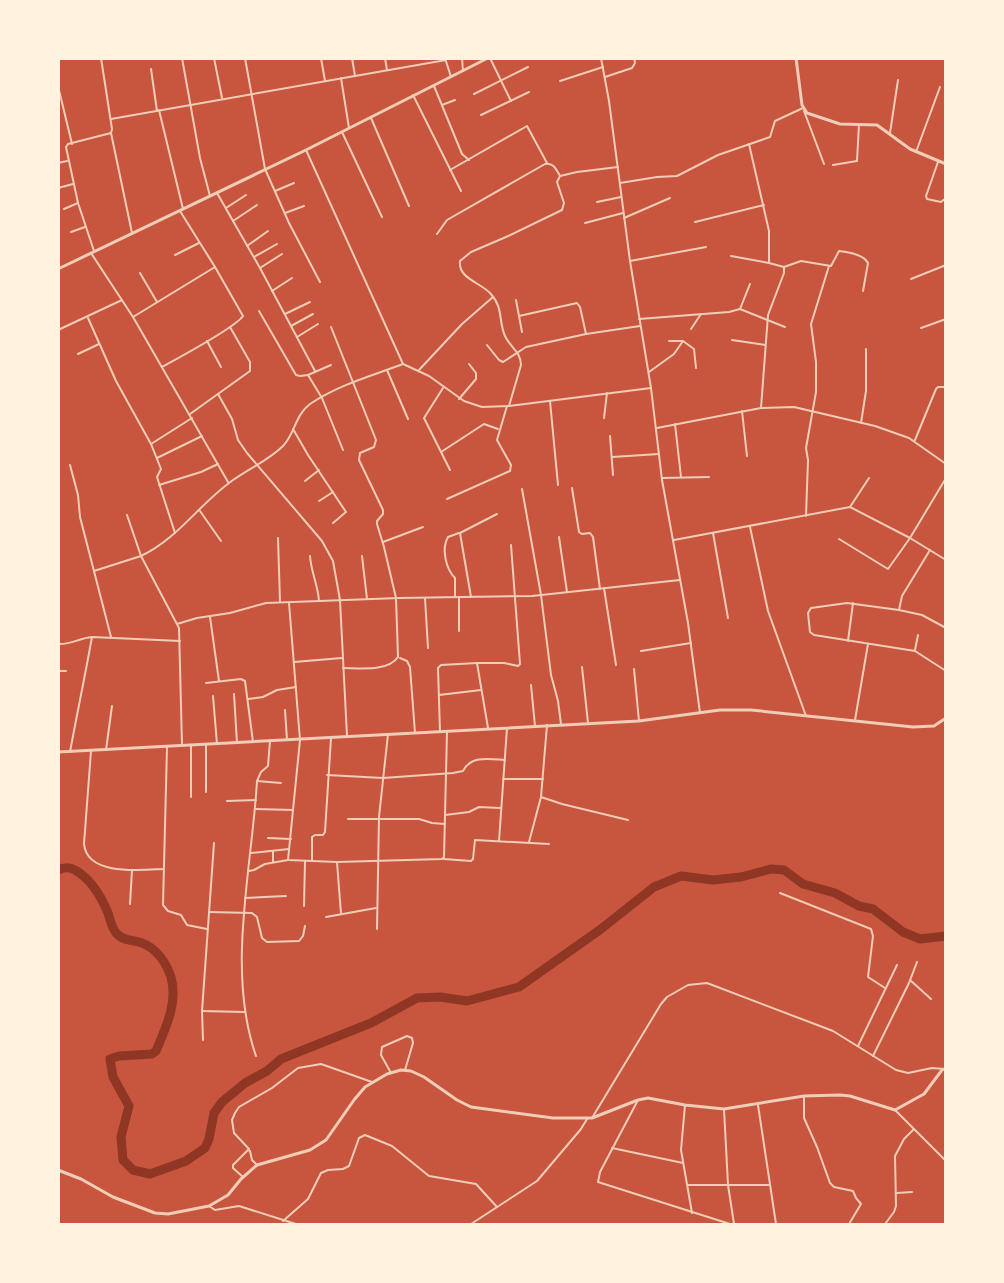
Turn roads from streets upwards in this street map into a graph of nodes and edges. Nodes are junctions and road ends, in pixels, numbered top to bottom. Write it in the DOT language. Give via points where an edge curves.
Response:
graph roads {
  1 [pos="101,58"];
  2 [pos="182,58"];
  3 [pos="214,58"];
  4 [pos="245,58"];
  5 [pos="321,58"];
  6 [pos="352,58"];
  7 [pos="385,58"];
  8 [pos="462,58"];
  9 [pos="489,58"];
  10 [pos="601,58"];
  11 [pos="634,58"];
  12 [pos="796,58"];
  13 [pos="445,59"];
  14 [pos="528,67"];
  15 [pos="603,67"];
  16 [pos="151,69"];
  17 [pos="387,70"];
  18 [pos="464,71"];
  19 [pos="355,76"];
  20 [pos="451,77"];
  21 [pos="604,77"];
  22 [pos="341,78"];
  23 [pos="898,80"];
  24 [pos="325,81"];
  25 [pos="501,81"];
  26 [pos="560,81"];
  27 [pos="58,86"];
  28 [pos="434,86"];
  29 [pos="940,87"];
  30 [pos="529,92"];
  31 [pos="252,93"];
  32 [pos="474,94"];
  33 [pos="413,95"];
  34 [pos="222,98"];
  35 [pos="455,100"];
  36 [pos="511,101"];
  37 [pos="190,105"];
  38 [pos="442,105"];
  39 [pos="158,110"];
  40 [pos="803,110"];
  41 [pos="481,115"];
  42 [pos="370,118"];
  43 [pos="111,119"];
  44 [pos="859,124"];
  45 [pos="350,128"];
  46 [pos="342,132"];
  47 [pos="111,133"];
  48 [pos="890,133"];
  49 [pos="72,144"];
  50 [pos="750,144"];
  51 [pos="306,150"];
  52 [pos="916,152"];
  53 [pos="469,160"];
  54 [pos="68,161"];
  55 [pos="938,162"];
  56 [pos="58,163"];
  57 [pos="548,163"];
  58 [pos="824,164"];
  59 [pos="945,164"];
  60 [pos="833,165"];
  61 [pos="618,167"];
  62 [pos="265,169"];
  63 [pos="450,170"];
  64 [pos="560,176"];
  65 [pos="294,183"];
  66 [pos="620,183"];
  67 [pos="74,184"];
  68 [pos="58,188"];
  69 [pos="275,191"];
  70 [pos="461,191"];
  71 [pos="217,192"];
  72 [pos="246,195"];
  73 [pos="210,196"];
  74 [pos="621,197"];
  75 [pos="670,198"];
  76 [pos="945,198"];
  77 [pos="597,202"];
  78 [pos="78,203"];
  79 [pos="257,205"];
  80 [pos="764,205"];
  81 [pos="303,206"];
  82 [pos="410,206"];
  83 [pos="226,208"];
  84 [pos="64,209"];
  85 [pos="181,210"];
  86 [pos="285,213"];
  87 [pos="624,213"];
  88 [pos="382,217"];
  89 [pos="624,218"];
  90 [pos="233,221"];
  91 [pos="695,222"];
  92 [pos="585,223"];
  93 [pos="86,227"];
  94 [pos="268,231"];
  95 [pos="71,232"];
  96 [pos="132,233"];
  97 [pos="438,234"];
  98 [pos="200,242"];
  99 [pos="277,244"];
  100 [pos="247,246"];
  101 [pos="706,247"];
  102 [pos="92,252"];
  103 [pos="282,254"];
  104 [pos="175,255"];
  105 [pos="731,256"];
  106 [pos="254,257"];
  107 [pos="630,261"];
  108 [pos="769,263"];
  109 [pos="945,265"];
  110 [pos="829,266"];
  111 [pos="215,267"];
  112 [pos="783,267"];
  113 [pos="260,268"];
  114 [pos="58,269"];
  115 [pos="140,273"];
  116 [pos="292,278"];
  117 [pos="911,279"];
  118 [pos="320,282"];
  119 [pos="750,284"];
  120 [pos="272,291"];
  121 [pos="863,291"];
  122 [pos="493,297"];
  123 [pos="122,300"];
  124 [pos="516,300"];
  125 [pos="157,302"];
  126 [pos="310,302"];
  127 [pos="740,309"];
  128 [pos="259,311"];
  129 [pos="285,314"];
  130 [pos="313,314"];
  131 [pos="701,314"];
  132 [pos="519,316"];
  133 [pos="133,317"];
  134 [pos="88,318"];
  135 [pos="945,318"];
  136 [pos="639,319"];
  137 [pos="767,321"];
  138 [pos="318,324"];
  139 [pos="291,326"];
  140 [pos="640,326"];
  141 [pos="230,327"];
  142 [pos="331,327"];
  143 [pos="785,327"];
  144 [pos="921,328"];
  145 [pos="691,329"];
  146 [pos="58,330"];
  147 [pos="522,333"];
  148 [pos="586,334"];
  149 [pos="297,337"];
  150 [pos="207,340"];
  151 [pos="732,340"];
  152 [pos="669,341"];
  153 [pos="683,341"];
  154 [pos="99,344"];
  155 [pos="487,345"];
  156 [pos="765,345"];
  157 [pos="866,349"];
  158 [pos="517,351"];
  159 [pos="78,354"];
  160 [pos="403,364"];
  161 [pos="469,364"];
  162 [pos="331,365"];
  163 [pos="162,367"];
  164 [pos="221,367"];
  165 [pos="696,368"];
  166 [pos="387,370"];
  167 [pos="418,370"];
  168 [pos="315,372"];
  169 [pos="649,372"];
  170 [pos="308,375"];
  171 [pos="354,381"];
  172 [pos="945,387"];
  173 [pos="443,388"];
  174 [pos="651,388"];
  175 [pos="607,393"];
  176 [pos="218,394"];
  177 [pos="322,398"];
  178 [pos="459,399"];
  179 [pos="550,401"];
  180 [pos="508,406"];
  181 [pos="761,408"];
  182 [pos="742,411"];
  183 [pos="813,411"];
  184 [pos="189,414"];
  185 [pos="192,418"];
  186 [pos="603,418"];
  187 [pos="408,419"];
  188 [pos="861,423"];
  189 [pos="675,424"];
  190 [pos="657,428"];
  191 [pos="293,429"];
  192 [pos="498,429"];
  193 [pos="202,436"];
  194 [pos="610,436"];
  195 [pos="914,441"];
  196 [pos="151,444"];
  197 [pos="343,450"];
  198 [pos="441,452"];
  199 [pos="660,454"];
  200 [pos="747,456"];
  201 [pos="612,457"];
  202 [pos="157,458"];
  203 [pos="218,464"];
  204 [pos="945,464"];
  205 [pos="70,465"];
  206 [pos="256,465"];
  207 [pos="319,470"];
  208 [pos="450,470"];
  209 [pos="613,475"];
  210 [pos="681,477"];
  211 [pos="709,477"];
  212 [pos="662,478"];
  213 [pos="869,478"];
  214 [pos="945,478"];
  215 [pos="305,481"];
  216 [pos="228,483"];
  217 [pos="159,485"];
  218 [pos="558,485"];
  219 [pos="572,488"];
  220 [pos="522,489"];
  221 [pos="333,492"];
  222 [pos="447,499"];
  223 [pos="319,501"];
  224 [pos="850,507"];
  225 [pos="200,510"];
  226 [pos="497,514"];
  227 [pos="127,515"];
  228 [pos="806,516"];
  229 [pos="333,523"];
  230 [pos="750,526"];
  231 [pos="423,527"];
  232 [pos="460,532"];
  233 [pos="175,533"];
  234 [pos="713,533"];
  235 [pos="559,537"];
  236 [pos="278,538"];
  237 [pos="910,538"];
  238 [pos="839,539"];
  239 [pos="673,540"];
  240 [pos="221,541"];
  241 [pos="383,542"];
  242 [pos="511,545"];
  243 [pos="930,550"];
  244 [pos="141,556"];
  245 [pos="310,556"];
  246 [pos="362,556"];
  247 [pos="945,560"];
  248 [pos="93,571"];
  249 [pos="680,580"];
  250 [pos="602,588"];
  251 [pos="567,592"];
  252 [pos="541,595"];
  253 [pos="516,596"];
  254 [pos="425,597"];
  255 [pos="457,597"];
  256 [pos="471,597"];
  257 [pos="396,598"];
  258 [pos="367,599"];
  259 [pos="340,600"];
  260 [pos="319,601"];
  261 [pos="280,602"];
  262 [pos="289,603"];
  263 [pos="853,603"];
  264 [pos="898,610"];
  265 [pos="210,617"];
  266 [pos="728,618"];
  267 [pos="177,624"];
  268 [pos="945,628"];
  269 [pos="459,631"];
  270 [pos="918,635"];
  271 [pos="92,637"];
  272 [pos="111,637"];
  273 [pos="180,641"];
  274 [pos="848,641"];
  275 [pos="691,643"];
  276 [pos="868,644"];
  277 [pos="58,645"];
  278 [pos="428,648"];
  279 [pos="641,651"];
  280 [pos="915,651"];
  281 [pos="398,657"];
  282 [pos="342,658"];
  283 [pos="294,662"];
  284 [pos="477,663"];
  285 [pos="616,665"];
  286 [pos="582,667"];
  287 [pos="343,668"];
  288 [pos="633,669"];
  289 [pos="58,671"];
  290 [pos="66,671"];
  291 [pos="945,671"];
  292 [pos="219,681"];
  293 [pos="206,683"];
  294 [pos="531,684"];
  295 [pos="296,687"];
  296 [pos="481,690"];
  297 [pos="234,694"];
  298 [pos="439,695"];
  299 [pos="213,696"];
  300 [pos="247,699"];
  301 [pos="112,706"];
  302 [pos="285,710"];
  303 [pos="700,713"];
  304 [pos="806,716"];
  305 [pos="945,718"];
  306 [pos="855,720"];
  307 [pos="639,721"];
  308 [pos="588,723"];
  309 [pos="561,724"];
  310 [pos="547,725"];
  311 [pos="535,726"];
  312 [pos="488,728"];
  313 [pos="507,728"];
  314 [pos="440,732"];
  315 [pos="447,732"];
  316 [pos="415,733"];
  317 [pos="388,734"];
  318 [pos="347,736"];
  319 [pos="331,738"];
  320 [pos="287,740"];
  321 [pos="300,740"];
  322 [pos="270,741"];
  323 [pos="253,742"];
  324 [pos="237,743"];
  325 [pos="217,744"];
  326 [pos="191,745"];
  327 [pos="206,745"];
  328 [pos="182,746"];
  329 [pos="167,747"];
  330 [pos="106,750"];
  331 [pos="91,751"];
  332 [pos="58,752"];
  333 [pos="70,752"];
  334 [pos="505,760"];
  335 [pos="445,774"];
  336 [pos="327,775"];
  337 [pos="383,778"];
  338 [pos="544,778"];
  339 [pos="504,779"];
  340 [pos="257,780"];
  341 [pos="281,783"];
  342 [pos="206,792"];
  343 [pos="191,797"];
  344 [pos="541,797"];
  345 [pos="256,800"];
  346 [pos="227,801"];
  347 [pos="501,808"];
  348 [pos="255,809"];
  349 [pos="293,810"];
  350 [pos="445,815"];
  351 [pos="379,818"];
  352 [pos="348,819"];
  353 [pos="628,820"];
  354 [pos="445,824"];
  355 [pos="268,838"];
  356 [pos="291,838"];
  357 [pos="499,841"];
  358 [pos="529,842"];
  359 [pos="214,843"];
  360 [pos="549,844"];
  361 [pos="289,849"];
  362 [pos="273,850"];
  363 [pos="250,853"];
  364 [pos="442,859"];
  365 [pos="288,860"];
  366 [pos="305,861"];
  367 [pos="312,861"];
  368 [pos="377,861"];
  369 [pos="273,862"];
  370 [pos="338,862"];
  371 [pos="164,869"];
  372 [pos="132,870"];
  373 [pos="249,871"];
  374 [pos="780,893"];
  375 [pos="286,896"];
  376 [pos="245,898"];
  377 [pos="130,904"];
  378 [pos="304,906"];
  379 [pos="377,908"];
  380 [pos="209,912"];
  381 [pos="243,914"];
  382 [pos="341,914"];
  383 [pos="326,917"];
  384 [pos="305,926"];
  385 [pos="207,929"];
  386 [pos="377,929"];
  387 [pos="917,962"];
  388 [pos="897,965"];
  389 [pos="910,980"];
  390 [pos="885,988"];
  391 [pos="931,999"];
  392 [pos="202,1011"];
  393 [pos="244,1012"];
  394 [pos="203,1040"];
  395 [pos="858,1046"];
  396 [pos="256,1056"];
  397 [pos="873,1056"];
  398 [pos="945,1068"];
  399 [pos="405,1070"];
  400 [pos="391,1072"];
  401 [pos="372,1082"];
  402 [pos="804,1096"];
  403 [pos="638,1100"];
  404 [pos="758,1105"];
  405 [pos="686,1106"];
  406 [pos="724,1109"];
  407 [pos="894,1110"];
  408 [pos="589,1118"];
  409 [pos="914,1129"];
  410 [pos="612,1148"];
  411 [pos="249,1149"];
  412 [pos="945,1161"];
  413 [pos="684,1163"];
  414 [pos="257,1165"];
  415 [pos="58,1170"];
  416 [pos="243,1177"];
  417 [pos="688,1185"];
  418 [pos="728,1185"];
  419 [pos="770,1185"];
  420 [pos="912,1192"];
  421 [pos="897,1193"];
  422 [pos="209,1206"];
  423 [pos="497,1207"];
  424 [pos="692,1213"];
  425 [pos="284,1221"];
  426 [pos="296,1224"];
  427 [pos="471,1224"];
  428 [pos="732,1224"];
  429 [pos="776,1224"];
  430 [pos="849,1224"];
  431 [pos="885,1224"];
  1 -- 43 [label="street"];
  2 -- 37 [label="street"];
  3 -- 34 [label="street"];
  4 -- 31 [label="street"];
  5 -- 24 [label="street"];
  6 -- 19 [label="street"];
  7 -- 17 [label="street"];
  8 -- 18 [label="street"];
  9 -- 18 [label="street"];
  9 -- 25 [label="street"];
  10 -- 15 [label="street"];
  11 -- 21 [label="street" via="634,67 629,71"];
  12 -- 40 [label="street"];
  13 -- 17 [label="street"];
  13 -- 20 [label="street"];
  14 -- 25 [label="street"];
  15 -- 21 [label="street"];
  15 -- 26 [label="street"];
  16 -- 39 [label="street"];
  17 -- 19 [label="street"];
  18 -- 20 [label="street"];
  19 -- 22 [label="street"];
  20 -- 28 [label="street"];
  21 -- 61 [label="street"];
  22 -- 24 [label="street"];
  22 -- 45 [label="street"];
  23 -- 48 [label="street"];
  24 -- 31 [label="street"];
  25 -- 32 [label="street"];
  25 -- 36 [label="street"];
  27 -- 49 [label="street"];
  28 -- 33 [label="street"];
  28 -- 38 [label="street"];
  29 -- 52 [label="street"];
  30 -- 36 [label="street"];
  31 -- 34 [label="street"];
  31 -- 62 [label="street"];
  33 -- 42 [label="street"];
  33 -- 63 [label="street"];
  34 -- 37 [label="street"];
  35 -- 38 [label="street"];
  36 -- 41 [label="street"];
  37 -- 39 [label="street"];
  37 -- 73 [label="street"];
  38 -- 53 [label="street" via="462,154"];
  39 -- 43 [label="street"];
  39 -- 85 [label="street"];
  40 -- 44 [label="street" via="840,124"];
  40 -- 50 [label="street" via="775,122 770,137"];
  40 -- 58 [label="street"];
  42 -- 45 [label="street"];
  42 -- 82 [label="street"];
  43 -- 47 [label="street"];
  44 -- 48 [label="street" via="877,125"];
  44 -- 60 [label="street" via="857,161"];
  45 -- 46 [label="street"];
  46 -- 51 [label="street"];
  46 -- 88 [label="street"];
  47 -- 49 [label="street"];
  47 -- 96 [label="street"];
  48 -- 52 [label="street"];
  49 -- 54 [label="street" via="66,147"];
  50 -- 66 [label="street" via="677,176"];
  50 -- 80 [label="street"];
  51 -- 62 [label="street"];
  51 -- 160 [label="street"];
  52 -- 55 [label="street"];
  53 -- 57 [label="street" via="527,126"];
  53 -- 63 [label="street"];
  54 -- 56 [label="street"];
  54 -- 67 [label="street"];
  55 -- 59 [label="street"];
  55 -- 76 [label="street" via="926,196 941,202"];
  57 -- 64 [label="street"];
  57 -- 97 [label="street" via="447,220"];
  61 -- 64 [label="street"];
  61 -- 66 [label="street"];
  62 -- 69 [label="street"];
  62 -- 71 [label="street"];
  63 -- 70 [label="street"];
  64 -- 122 [label="street" via="556,182 564,203 562,210 471,252 460,261 462,273"];
  65 -- 69 [label="street"];
  66 -- 74 [label="street"];
  67 -- 68 [label="street"];
  67 -- 78 [label="street"];
  69 -- 86 [label="street"];
  71 -- 73 [label="street"];
  71 -- 83 [label="street"];
  72 -- 83 [label="street"];
  73 -- 85 [label="street"];
  74 -- 77 [label="street"];
  74 -- 87 [label="street"];
  75 -- 89 [label="street"];
  78 -- 84 [label="street"];
  78 -- 93 [label="street"];
  79 -- 90 [label="street"];
  80 -- 91 [label="street"];
  80 -- 108 [label="street" via="770,231"];
  81 -- 86 [label="street"];
  83 -- 90 [label="street"];
  85 -- 96 [label="street"];
  85 -- 98 [label="street"];
  86 -- 118 [label="street"];
  87 -- 89 [label="street"];
  87 -- 92 [label="street"];
  89 -- 107 [label="street"];
  90 -- 100 [label="street"];
  93 -- 95 [label="street"];
  93 -- 102 [label="street"];
  94 -- 100 [label="street"];
  96 -- 102 [label="street"];
  98 -- 104 [label="street"];
  98 -- 111 [label="street"];
  99 -- 106 [label="street"];
  100 -- 106 [label="street"];
  101 -- 107 [label="street"];
  102 -- 114 [label="street"];
  102 -- 123 [label="street"];
  103 -- 113 [label="street"];
  105 -- 108 [label="street"];
  106 -- 113 [label="street"];
  107 -- 136 [label="street"];
  108 -- 112 [label="street"];
  109 -- 117 [label="street"];
  110 -- 112 [label="street" via="797,261"];
  110 -- 121 [label="street" via="838,251 865,258 868,263"];
  110 -- 183 [label="street" via="811,324 816,362"];
  111 -- 125 [label="street"];
  111 -- 141 [label="street" via="242,313 241,320"];
  112 -- 137 [label="street"];
  113 -- 120 [label="street"];
  115 -- 125 [label="street"];
  116 -- 120 [label="street"];
  119 -- 127 [label="street"];
  120 -- 129 [label="street"];
  122 -- 158 [label="street" via="505,336"];
  122 -- 167 [label="street"];
  123 -- 133 [label="street"];
  123 -- 134 [label="street"];
  124 -- 132 [label="street"];
  125 -- 133 [label="street"];
  126 -- 129 [label="street"];
  127 -- 131 [label="street"];
  127 -- 137 [label="street"];
  128 -- 170 [label="street" via="296,375"];
  129 -- 139 [label="street"];
  130 -- 139 [label="street"];
  131 -- 136 [label="street"];
  131 -- 145 [label="street"];
  132 -- 147 [label="street"];
  132 -- 148 [label="street" via="577,303"];
  133 -- 163 [label="street"];
  134 -- 146 [label="street"];
  134 -- 154 [label="street"];
  135 -- 144 [label="street"];
  136 -- 140 [label="street"];
  137 -- 143 [label="street"];
  137 -- 156 [label="street"];
  138 -- 149 [label="street"];
  139 -- 149 [label="street"];
  140 -- 148 [label="street"];
  140 -- 169 [label="street"];
  141 -- 150 [label="street"];
  141 -- 176 [label="street" via="251,366 250,371"];
  142 -- 171 [label="street"];
  148 -- 158 [label="street"];
  149 -- 168 [label="street"];
  150 -- 163 [label="street"];
  150 -- 164 [label="street"];
  151 -- 156 [label="street"];
  152 -- 153 [label="street"];
  153 -- 165 [label="street" via="695,351"];
  153 -- 169 [label="street" via="674,354"];
  154 -- 159 [label="street"];
  154 -- 196 [label="street"];
  155 -- 158 [label="street" via="502,362"];
  156 -- 181 [label="street"];
  157 -- 188 [label="street"];
  158 -- 180 [label="street" via="521,365"];
  160 -- 166 [label="street"];
  160 -- 167 [label="street"];
  161 -- 178 [label="street" via="476,379"];
  162 -- 168 [label="street"];
  163 -- 184 [label="street"];
  166 -- 171 [label="street"];
  166 -- 187 [label="street"];
  167 -- 173 [label="street"];
  168 -- 170 [label="street"];
  169 -- 174 [label="street"];
  170 -- 177 [label="street"];
  171 -- 177 [label="street"];
  171 -- 241 [label="street" via="376,440 374,447 358,456 383,510 377,521"];
  172 -- 195 [label="street" via="936,389"];
  173 -- 178 [label="street"];
  173 -- 198 [label="street" via="424,418"];
  174 -- 175 [label="street"];
  174 -- 190 [label="street"];
  175 -- 179 [label="street"];
  175 -- 186 [label="street"];
  176 -- 184 [label="street"];
  176 -- 206 [label="street" via="238,440"];
  177 -- 191 [label="street" via="309,405"];
  177 -- 197 [label="street"];
  178 -- 180 [label="street" via="482,407"];
  179 -- 180 [label="street"];
  179 -- 218 [label="street"];
  180 -- 192 [label="street"];
  181 -- 182 [label="street"];
  181 -- 183 [label="street"];
  182 -- 189 [label="street"];
  182 -- 200 [label="street"];
  183 -- 188 [label="street"];
  183 -- 228 [label="street" via="806,448"];
  184 -- 185 [label="street"];
  185 -- 193 [label="street"];
  185 -- 196 [label="street"];
  188 -- 195 [label="street"];
  189 -- 190 [label="street"];
  189 -- 210 [label="street"];
  190 -- 199 [label="street"];
  191 -- 206 [label="street" via="286,444"];
  191 -- 207 [label="street"];
  192 -- 198 [label="street" via="484,423"];
  192 -- 222 [label="street" via="496,440 512,467 510,471"];
  193 -- 202 [label="street"];
  193 -- 203 [label="street"];
  194 -- 201 [label="street"];
  195 -- 204 [label="street"];
  196 -- 202 [label="street"];
  198 -- 208 [label="street"];
  199 -- 201 [label="street"];
  199 -- 212 [label="street"];
  201 -- 209 [label="street"];
  202 -- 217 [label="street" via="161,469 157,476"];
  203 -- 216 [label="street"];
  203 -- 217 [label="street"];
  205 -- 248 [label="street"];
  206 -- 216 [label="street"];
  206 -- 259 [label="street" via="328,549"];
  207 -- 215 [label="street"];
  207 -- 221 [label="street"];
  210 -- 211 [label="street"];
  210 -- 212 [label="street"];
  212 -- 239 [label="street"];
  213 -- 224 [label="street"];
  214 -- 237 [label="street"];
  216 -- 225 [label="street"];
  217 -- 233 [label="street"];
  219 -- 250 [label="street" via="579,532 593,537"];
  220 -- 252 [label="street"];
  221 -- 223 [label="street"];
  221 -- 229 [label="street" via="346,512"];
  224 -- 228 [label="street"];
  224 -- 237 [label="street"];
  225 -- 233 [label="street"];
  225 -- 240 [label="street"];
  226 -- 232 [label="street"];
  227 -- 244 [label="street"];
  228 -- 230 [label="street"];
  230 -- 234 [label="street"];
  230 -- 304 [label="street" via="768,611"];
  231 -- 241 [label="street"];
  232 -- 255 [label="street" via="448,537 444,545"];
  232 -- 256 [label="street"];
  233 -- 244 [label="street"];
  234 -- 239 [label="street"];
  234 -- 266 [label="street"];
  235 -- 251 [label="street"];
  236 -- 261 [label="street"];
  237 -- 238 [label="street" via="888,569"];
  237 -- 243 [label="street"];
  239 -- 249 [label="street"];
  241 -- 257 [label="street"];
  242 -- 253 [label="street"];
  243 -- 247 [label="street"];
  243 -- 264 [label="street" via="902,596"];
  244 -- 248 [label="street"];
  244 -- 267 [label="street"];
  245 -- 260 [label="street"];
  246 -- 258 [label="street"];
  248 -- 272 [label="street"];
  249 -- 250 [label="street"];
  249 -- 275 [label="street"];
  250 -- 251 [label="street"];
  250 -- 285 [label="street"];
  251 -- 252 [label="street"];
  252 -- 253 [label="street"];
  252 -- 309 [label="street"];
  253 -- 256 [label="street"];
  253 -- 284 [label="street" via="520,665"];
  254 -- 255 [label="street"];
  254 -- 257 [label="street"];
  254 -- 278 [label="street"];
  255 -- 256 [label="street"];
  255 -- 269 [label="street"];
  257 -- 258 [label="street"];
  257 -- 281 [label="street"];
  258 -- 259 [label="street"];
  259 -- 260 [label="street"];
  259 -- 282 [label="street"];
  260 -- 262 [label="street"];
  261 -- 262 [label="street"];
  261 -- 265 [label="street"];
  262 -- 283 [label="street"];
  263 -- 264 [label="street"];
  263 -- 274 [label="street"];
  263 -- 274 [label="street" via="811,608 808,613 812,634"];
  264 -- 268 [label="street" via="922,615"];
  265 -- 267 [label="street"];
  265 -- 292 [label="street"];
  267 -- 273 [label="street"];
  270 -- 280 [label="street"];
  271 -- 272 [label="street"];
  271 -- 277 [label="street"];
  271 -- 333 [label="street"];
  272 -- 273 [label="street"];
  273 -- 328 [label="street"];
  274 -- 276 [label="street"];
  275 -- 279 [label="street"];
  275 -- 303 [label="street"];
  276 -- 280 [label="street"];
  276 -- 306 [label="street"];
  280 -- 291 [label="street"];
  281 -- 287 [label="street" via="391,664 378,667"];
  281 -- 316 [label="street" via="410,667"];
  282 -- 283 [label="street"];
  282 -- 287 [label="street"];
  283 -- 295 [label="street"];
  284 -- 296 [label="street"];
  284 -- 298 [label="street" via="439,666"];
  286 -- 308 [label="street"];
  287 -- 318 [label="street"];
  288 -- 307 [label="street"];
  289 -- 290 [label="street"];
  292 -- 293 [label="street"];
  292 -- 300 [label="street" via="243,680"];
  294 -- 311 [label="street"];
  295 -- 300 [label="street"];
  295 -- 321 [label="street"];
  296 -- 298 [label="street"];
  296 -- 312 [label="street"];
  297 -- 324 [label="street"];
  298 -- 314 [label="street"];
  299 -- 325 [label="street"];
  300 -- 323 [label="street"];
  301 -- 330 [label="street"];
  302 -- 320 [label="street"];
  303 -- 304 [label="street" via="751,710"];
  303 -- 307 [label="street"];
  304 -- 306 [label="street"];
  305 -- 306 [label="street" via="927,727"];
  307 -- 308 [label="street"];
  308 -- 309 [label="street"];
  309 -- 310 [label="street"];
  310 -- 311 [label="street"];
  310 -- 338 [label="street"];
  311 -- 313 [label="street"];
  312 -- 313 [label="street"];
  312 -- 315 [label="street"];
  313 -- 334 [label="street"];
  314 -- 315 [label="street"];
  314 -- 316 [label="street"];
  315 -- 335 [label="street"];
  316 -- 317 [label="street"];
  317 -- 318 [label="street"];
  317 -- 337 [label="street"];
  318 -- 319 [label="street"];
  319 -- 321 [label="street"];
  319 -- 336 [label="street"];
  320 -- 321 [label="street"];
  320 -- 322 [label="street"];
  321 -- 349 [label="street"];
  322 -- 323 [label="street"];
  322 -- 340 [label="street" via="268,766"];
  323 -- 324 [label="street"];
  324 -- 325 [label="street"];
  325 -- 327 [label="street"];
  326 -- 327 [label="street"];
  326 -- 328 [label="street"];
  326 -- 343 [label="street"];
  327 -- 342 [label="street"];
  328 -- 329 [label="street"];
  329 -- 330 [label="street"];
  329 -- 371 [label="street"];
  330 -- 331 [label="street"];
  331 -- 333 [label="street"];
  331 -- 372 [label="street" via="85,852 104,867"];
  332 -- 333 [label="street"];
  334 -- 335 [label="street" via="473,760 463,771"];
  334 -- 339 [label="street"];
  335 -- 337 [label="street"];
  335 -- 350 [label="street"];
  336 -- 337 [label="street"];
  336 -- 367 [label="street" via="325,832 312,837"];
  337 -- 351 [label="street"];
  338 -- 339 [label="street"];
  338 -- 344 [label="street"];
  339 -- 347 [label="street"];
  340 -- 341 [label="street"];
  340 -- 345 [label="street"];
  344 -- 353 [label="street"];
  344 -- 358 [label="street"];
  345 -- 346 [label="street"];
  345 -- 348 [label="street"];
  347 -- 350 [label="street" via="479,807"];
  347 -- 357 [label="street"];
  348 -- 349 [label="street"];
  348 -- 363 [label="street"];
  349 -- 356 [label="street"];
  350 -- 354 [label="street"];
  351 -- 352 [label="street"];
  351 -- 354 [label="street"];
  351 -- 368 [label="street"];
  354 -- 364 [label="street"];
  355 -- 356 [label="street"];
  356 -- 361 [label="street"];
  357 -- 358 [label="street"];
  357 -- 364 [label="street" via="475,840 471,861"];
  358 -- 360 [label="street"];
  359 -- 380 [label="street"];
  361 -- 362 [label="street"];
  361 -- 365 [label="street"];
  362 -- 363 [label="street"];
  362 -- 369 [label="street"];
  363 -- 373 [label="street"];
  364 -- 368 [label="street"];
  365 -- 366 [label="street"];
  365 -- 369 [label="street"];
  366 -- 367 [label="street"];
  366 -- 378 [label="street"];
  367 -- 370 [label="street"];
  368 -- 370 [label="street"];
  368 -- 379 [label="street"];
  369 -- 373 [label="street"];
  370 -- 382 [label="street"];
  371 -- 372 [label="street"];
  371 -- 385 [label="street" via="165,908 181,915 188,925"];
  372 -- 377 [label="street"];
  373 -- 376 [label="street"];
  374 -- 390 [label="street" via="871,928 868,977"];
  375 -- 376 [label="street"];
  376 -- 381 [label="street"];
  379 -- 382 [label="street"];
  379 -- 386 [label="street"];
  380 -- 381 [label="street"];
  380 -- 385 [label="street"];
  381 -- 384 [label="street" via="257,917 262,938 267,942 299,941"];
  381 -- 393 [label="street"];
  382 -- 383 [label="street"];
  385 -- 392 [label="street"];
  387 -- 389 [label="street"];
  388 -- 390 [label="street"];
  389 -- 391 [label="street"];
  389 -- 397 [label="street"];
  390 -- 395 [label="street"];
  392 -- 393 [label="street"];
  392 -- 394 [label="street"];
  393 -- 396 [label="street"];
  395 -- 397 [label="street"];
  395 -- 408 [label="street" via="833,1031 718,986 688,985 677,989 661,1004"];
  397 -- 398 [label="street" via="904,1072"];
  398 -- 407 [label="street" via="924,1094"];
  399 -- 400 [label="street"];
  399 -- 400 [label="street" via="413,1043 407,1036 382,1047 381,1055"];
  399 -- 408 [label="street" via="424,1077 471,1107"];
  400 -- 401 [label="street"];
  401 -- 411 [label="street" via="321,1064 298,1068 235,1113 234,1133"];
  401 -- 414 [label="street" via="358,1094 326,1140 310,1150"];
  402 -- 404 [label="street"];
  402 -- 407 [label="street" via="850,1096"];
  402 -- 430 [label="street" via="804,1118 830,1183 854,1191 861,1204"];
  403 -- 405 [label="street" via="648,1098"];
  403 -- 408 [label="street"];
  403 -- 410 [label="street"];
  404 -- 406 [label="street"];
  404 -- 419 [label="street"];
  405 -- 406 [label="street"];
  405 -- 413 [label="street" via="681,1150"];
  406 -- 418 [label="street"];
  407 -- 409 [label="street"];
  408 -- 423 [label="street" via="537,1181"];
  409 -- 412 [label="street"];
  409 -- 421 [label="street" via="894,1156"];
  410 -- 413 [label="street"];
  410 -- 424 [label="street" via="598,1182"];
  411 -- 414 [label="street"];
  411 -- 416 [label="street" via="232,1165"];
  413 -- 417 [label="street"];
  414 -- 416 [label="street"];
  415 -- 422 [label="street" via="155,1213"];
  416 -- 422 [label="street" via="228,1195"];
  417 -- 418 [label="street"];
  417 -- 424 [label="street"];
  418 -- 419 [label="street"];
  418 -- 428 [label="street"];
  419 -- 429 [label="street"];
  420 -- 421 [label="street"];
  421 -- 431 [label="street" via="894,1212"];
  422 -- 425 [label="street" via="215,1210 239,1206"];
  423 -- 425 [label="street" via="476,1184 429,1176 392,1146 365,1135 359,1138 349,1166 321,1173 308,1199"];
  423 -- 427 [label="street"];
  424 -- 428 [label="street"];
  425 -- 426 [label="street"];
}
